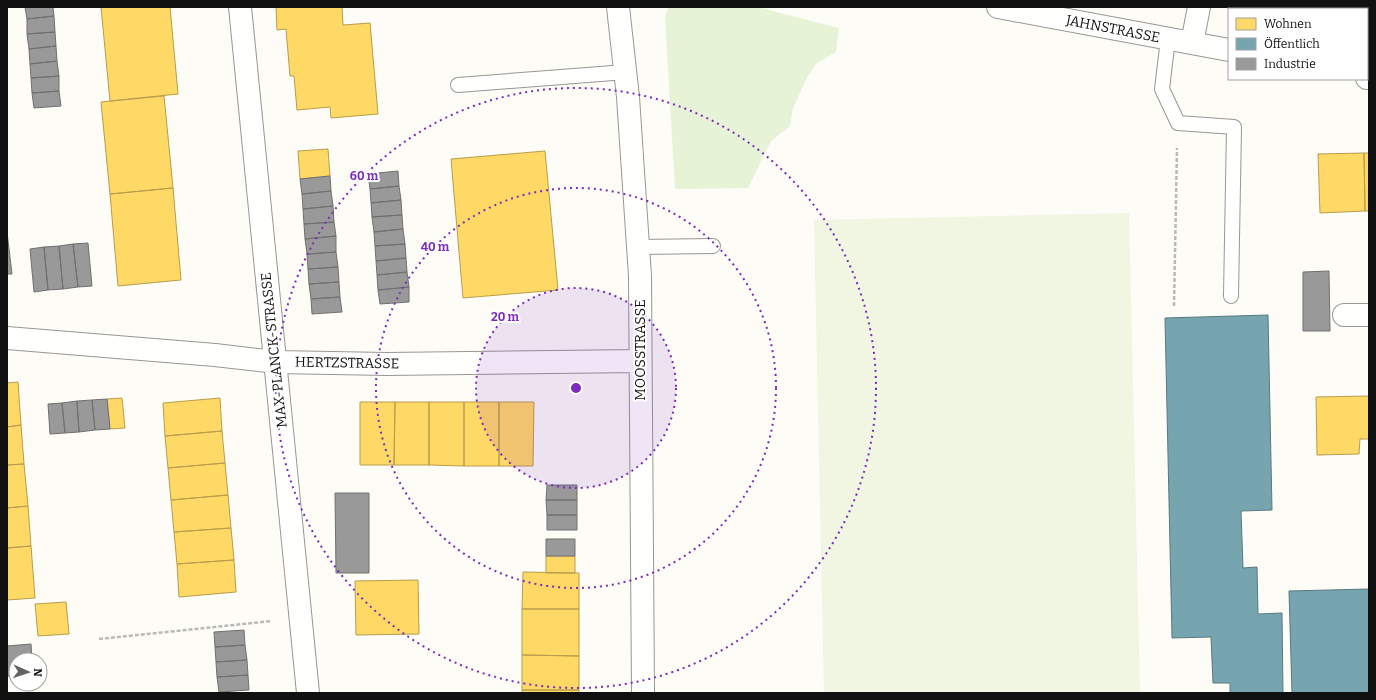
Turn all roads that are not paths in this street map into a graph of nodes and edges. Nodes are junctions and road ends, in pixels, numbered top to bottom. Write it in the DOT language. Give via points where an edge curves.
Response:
graph roads {
  1 [pos="240,7"];
  2 [pos="618,7"];
  3 [pos="998,7"];
  4 [pos="1199,7"];
  5 [pos="1168,39"];
  6 [pos="1192,43"];
  7 [pos="1228,50"];
  8 [pos="626,72"];
  9 [pos="458,85"];
  10 [pos="713,246"];
  11 [pos="638,247"];
  12 [pos="1231,296"];
  13 [pos="1369,315"];
  14 [pos="1344,316"];
  15 [pos="7,338"];
  16 [pos="640,360"];
  17 [pos="276,362"];
  18 [pos="308,693"];
  19 [pos="643,693"];
  1 -- 17 [label="street, MAX-PLANCK-STRASSE"];
  2 -- 8 [label="street, MOOSSTRASSE"];
  3 -- 5 [label="street, JAHNSTRASSE"];
  4 -- 6 [label="street"];
  5 -- 6 [label="street, JAHNSTRASSE"];
  5 -- 12 [label="lane" via="1162,88 1178,123 1234,127"];
  6 -- 7 [label="street, JAHNSTRASSE"];
  8 -- 9 [label="lane"];
  8 -- 11 [label="street, MOOSSTRASSE"];
  10 -- 11 [label="lane"];
  11 -- 16 [label="street, MOOSSTRASSE"];
  13 -- 14 [label="street"];
  15 -- 17 [label="street, HERTZSTRASSE"];
  16 -- 17 [label="street, HERTZSTRASSE" via="387,364"];
  16 -- 19 [label="street, MOOSSTRASSE"];
  17 -- 18 [label="street, MAX-PLANCK-STRASSE"];
}
